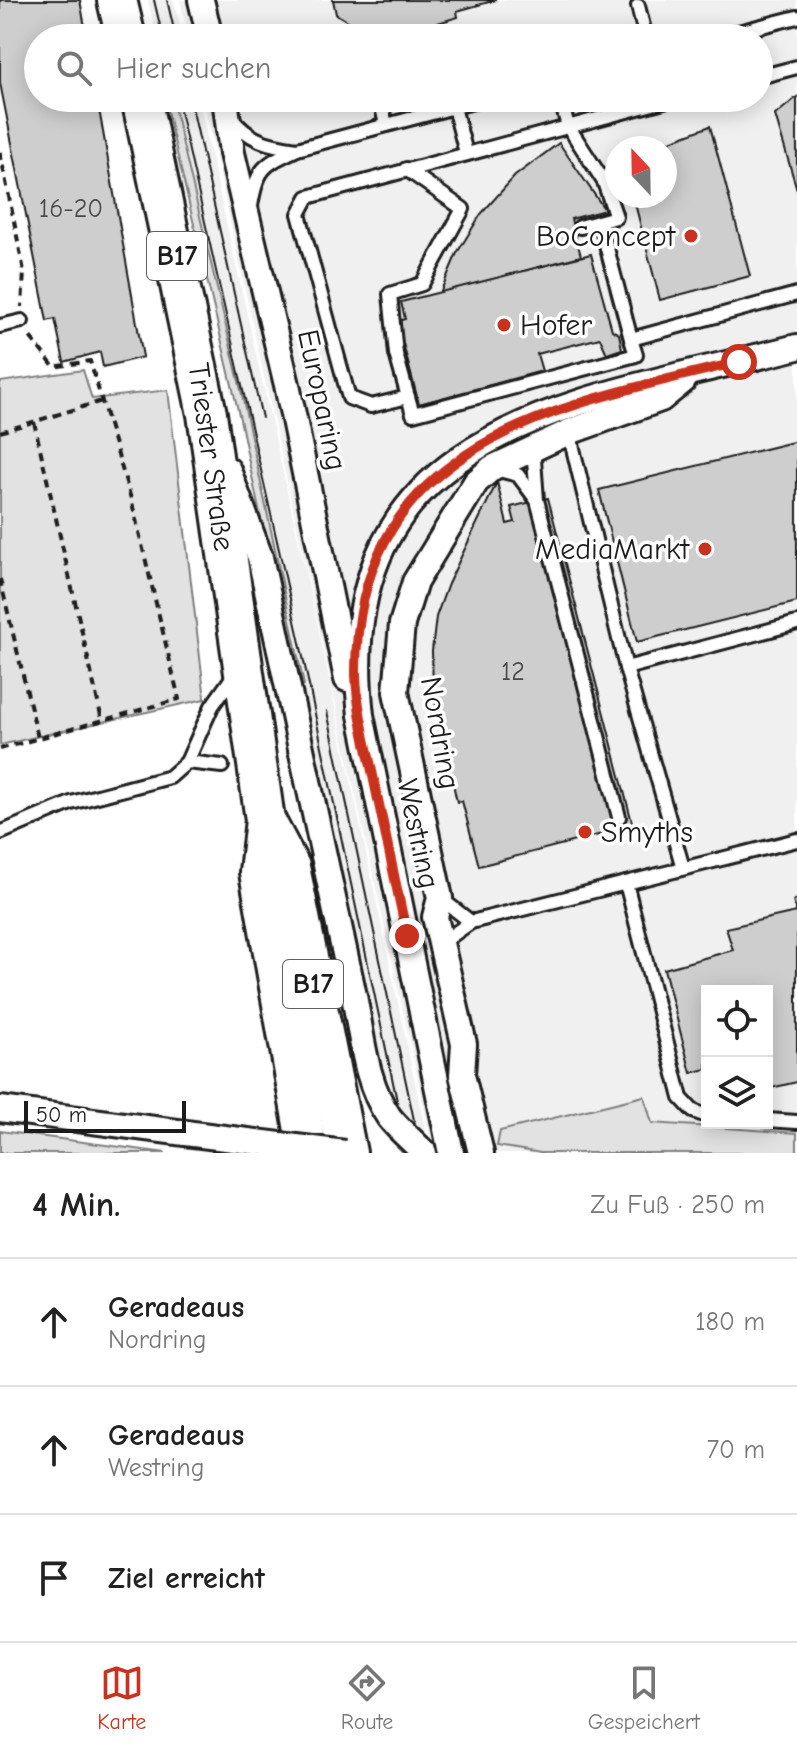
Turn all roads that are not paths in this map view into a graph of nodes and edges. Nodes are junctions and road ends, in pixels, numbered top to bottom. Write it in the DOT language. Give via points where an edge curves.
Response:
graph roads {
  1 [pos="117,0"];
  2 [pos="201,0"];
  3 [pos="638,6"];
  4 [pos="797,17"];
  5 [pos="123,24"];
  6 [pos="207,24"];
  7 [pos="642,24"];
  8 [pos="770,24"];
  9 [pos="797,67"];
  10 [pos="773,73"];
  11 [pos="144,112"];
  12 [pos="228,112"];
  13 [pos="232,112"];
  14 [pos="383,112"];
  15 [pos="435,112"];
  16 [pos="455,112"];
  17 [pos="564,112"];
  18 [pos="619,112"];
  19 [pos="386,125"];
  20 [pos="568,126"];
  21 [pos="297,149"];
  22 [pos="466,153"];
  23 [pos="406,169"];
  24 [pos="248,221"];
  25 [pos="600,222"];
  26 [pos="580,227"];
  27 [pos="797,294"];
  28 [pos="22,321"];
  29 [pos="0,326"];
  30 [pos="631,339"];
  31 [pos="793,350"];
  32 [pos="691,374"];
  33 [pos="408,397"];
  34 [pos="207,414"];
  35 [pos="569,432"];
  36 [pos="533,446"];
  37 [pos="492,468"];
  38 [pos="537,500"];
  39 [pos="797,623"];
  40 [pos="241,665"];
  41 [pos="626,668"];
  42 [pos="361,715"];
  43 [pos="187,762"];
  44 [pos="222,766"];
  45 [pos="619,817"];
  46 [pos="265,820"];
  47 [pos="0,833"];
  48 [pos="797,840"];
  49 [pos="683,868"];
  50 [pos="626,883"];
  51 [pos="440,898"];
  52 [pos="471,922"];
  53 [pos="440,944"];
  54 [pos="296,1082"];
  55 [pos="2,1111"];
  56 [pos="701,1114"];
  57 [pos="773,1120"];
  58 [pos="797,1122"];
  59 [pos="288,1153"];
  60 [pos="308,1153"];
  61 [pos="346,1153"];
  62 [pos="424,1153"];
  63 [pos="451,1153"];
  64 [pos="481,1153"];
  1 -- 5 [label="main road"];
  2 -- 6 [label="street"];
  3 -- 7 [label="lane"];
  4 -- 8 [label="lane"];
  9 -- 10 [label="lane"];
  11 -- 34 [label="main road, Triester Straße / B17"];
  12 -- 24 [label="street, Europaring"];
  13 -- 21 [label="lane" via="251,138"];
  14 -- 19 [label="lane"];
  15 -- 19 [label="lane"];
  16 -- 22 [label="lane"];
  17 -- 20 [label="lane"];
  18 -- 20 [label="lane"];
  19 -- 21 [label="lane"];
  20 -- 22 [label="lane"];
  20 -- 25 [label="lane" via="604,182 616,217"];
  21 -- 24 [label="lane" via="269,162 256,175"];
  22 -- 23 [label="lane"];
  23 -- 33 [label="lane" via="463,209 422,284 390,294 396,354"];
  23 -- 33 [label="lane" via="308,197 299,214 349,398 371,406"];
  24 -- 42 [label="street, Europaring" via="346,677"];
  25 -- 26 [label="lane"];
  25 -- 30 [label="lane"];
  27 -- 30 [label="lane"];
  28 -- 29 [label="lane"];
  30 -- 33 [label="lane" via="636,355 413,414"];
  31 -- 32 [label="street, Nordring"];
  32 -- 35 [label="street, Nordring" via="661,399"];
  32 -- 42 [label="street, Nordring" via="535,418 448,464 420,492 396,524 365,595 356,675"];
  34 -- 40 [label="main road, Triester Straße / B17"];
  34 -- 62 [label="street, bridge" via="260,557 370,1074 394,1123"];
  35 -- 36 [label="street, Nordring"];
  35 -- 41 [label="lane"];
  36 -- 37 [label="street, Nordring"];
  36 -- 38 [label="lane"];
  37 -- 38 [label="lane" via="518,475"];
  37 -- 51 [label="street, Nordring" via="476,482 415,582 397,652 396,692"];
  38 -- 45 [label="lane"];
  39 -- 41 [label="lane"];
  40 -- 43 [label="lane" via="212,706"];
  40 -- 46 [label="main road, Triester Straße / B17"];
  41 -- 49 [label="lane"];
  42 -- 63 [label="street, Westring"];
  43 -- 44 [label="lane"];
  43 -- 47 [label="lane" via="170,777 71,803"];
  46 -- 54 [label="main road, Triester Straße / B17" via="259,872"];
  46 -- 61 [label="main road, Triester Straße / B17" via="290,867"];
  48 -- 49 [label="lane"];
  49 -- 50 [label="lane"];
  50 -- 52 [label="lane"];
  50 -- 56 [label="lane" via="681,1098"];
  51 -- 52 [label="lane"];
  51 -- 53 [label="street, Nordring" via="435,917"];
  52 -- 53 [label="lane"];
  53 -- 64 [label="street, Nordring" via="464,1044 462,1075"];
  54 -- 59 [label="main road" via="282,1116"];
  54 -- 60 [label="main road, Triester Straße / B17"];
  55 -- 61 [label="street, bridge"];
  57 -- 58 [label="lane"];
}
